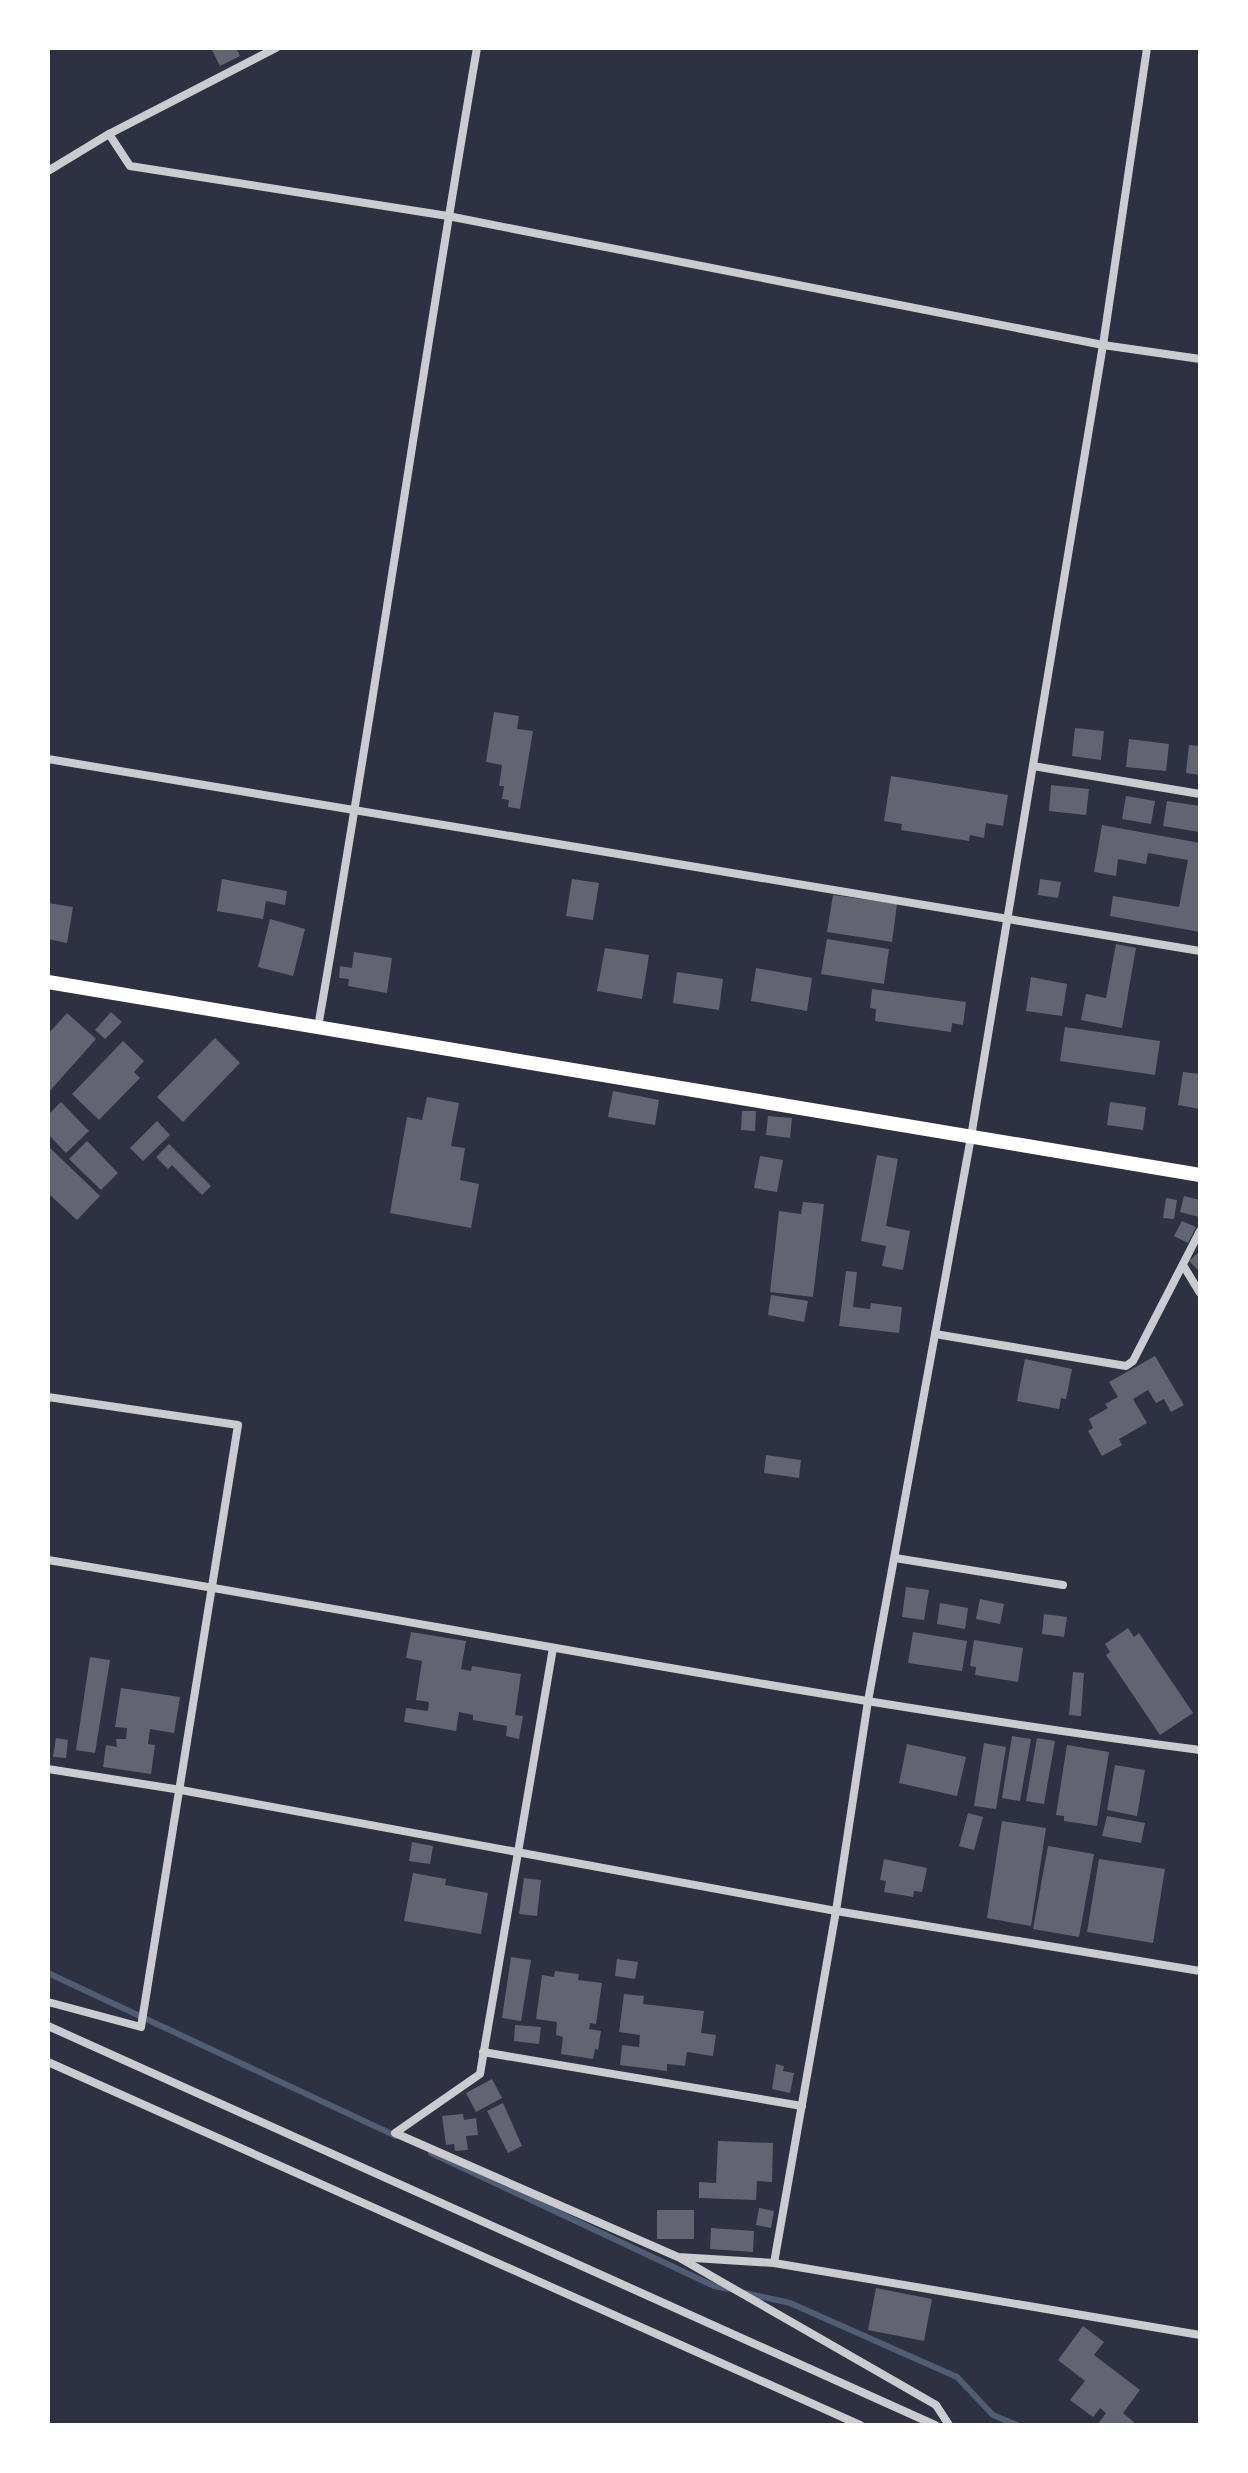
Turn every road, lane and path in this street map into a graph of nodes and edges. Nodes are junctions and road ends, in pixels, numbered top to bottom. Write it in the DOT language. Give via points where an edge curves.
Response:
graph roads {
  1 [pos="276,48"];
  2 [pos="477,48"];
  3 [pos="1147,48"];
  4 [pos="109,134"];
  5 [pos="48,171"];
  6 [pos="448,216"];
  7 [pos="1103,345"];
  8 [pos="1200,359"];
  9 [pos="48,759"];
  10 [pos="1033,766"];
  11 [pos="1200,794"];
  12 [pos="356,809"];
  13 [pos="1007,919"];
  14 [pos="1200,951"];
  15 [pos="48,982"];
  16 [pos="318,1027"];
  17 [pos="971,1137"];
  18 [pos="1200,1175"];
  19 [pos="1200,1231"];
  20 [pos="1183,1265"];
  21 [pos="1200,1293"];
  22 [pos="935,1334"];
  23 [pos="48,1397"];
  24 [pos="895,1558"];
  25 [pos="48,1560"];
  26 [pos="1063,1585"];
  27 [pos="214,1587"];
  28 [pos="553,1648"];
  29 [pos="868,1701"];
  30 [pos="1200,1750"];
  31 [pos="48,1769"];
  32 [pos="181,1790"];
  33 [pos="516,1852"];
  34 [pos="836,1911"];
  35 [pos="1200,1971"];
  36 [pos="48,2002"];
  37 [pos="48,2026"];
  38 [pos="483,2052"];
  39 [pos="48,2062"];
  40 [pos="802,2106"];
  41 [pos="678,2257"];
  42 [pos="774,2263"];
  43 [pos="1200,2335"];
  44 [pos="860,2425"];
  45 [pos="935,2425"];
  46 [pos="949,2425"];
  1 -- 4 [label="street"];
  2 -- 6 [label="street"];
  3 -- 7 [label="street"];
  4 -- 5 [label="street"];
  4 -- 6 [label="street" via="130,166"];
  6 -- 7 [label="street"];
  6 -- 12 [label="street"];
  7 -- 8 [label="street"];
  7 -- 10 [label="street"];
  9 -- 12 [label="street"];
  10 -- 11 [label="street"];
  10 -- 13 [label="street"];
  12 -- 13 [label="street"];
  12 -- 16 [label="street"];
  13 -- 14 [label="street"];
  13 -- 17 [label="street"];
  15 -- 16 [label="highway"];
  16 -- 17 [label="highway"];
  17 -- 18 [label="highway"];
  17 -- 22 [label="street"];
  19 -- 20 [label="street"];
  20 -- 21 [label="street"];
  20 -- 22 [label="street" via="1126,1366"];
  22 -- 24 [label="street"];
  23 -- 27 [label="street" via="238,1425"];
  24 -- 26 [label="street"];
  24 -- 29 [label="street"];
  25 -- 27 [label="street"];
  27 -- 28 [label="street"];
  27 -- 32 [label="street"];
  28 -- 29 [label="street"];
  28 -- 33 [label="street"];
  29 -- 30 [label="street"];
  29 -- 34 [label="street"];
  31 -- 32 [label="street"];
  32 -- 33 [label="street"];
  32 -- 36 [label="street" via="141,2027"];
  33 -- 34 [label="street"];
  33 -- 38 [label="street"];
  34 -- 35 [label="street"];
  34 -- 40 [label="street"];
  37 -- 45 [label="street"];
  38 -- 40 [label="street"];
  38 -- 41 [label="street" via="480,2074 395,2133"];
  39 -- 44 [label="street"];
  40 -- 42 [label="street"];
  41 -- 42 [label="street"];
  41 -- 46 [label="street" via="936,2405"];
  42 -- 43 [label="street"];
}
